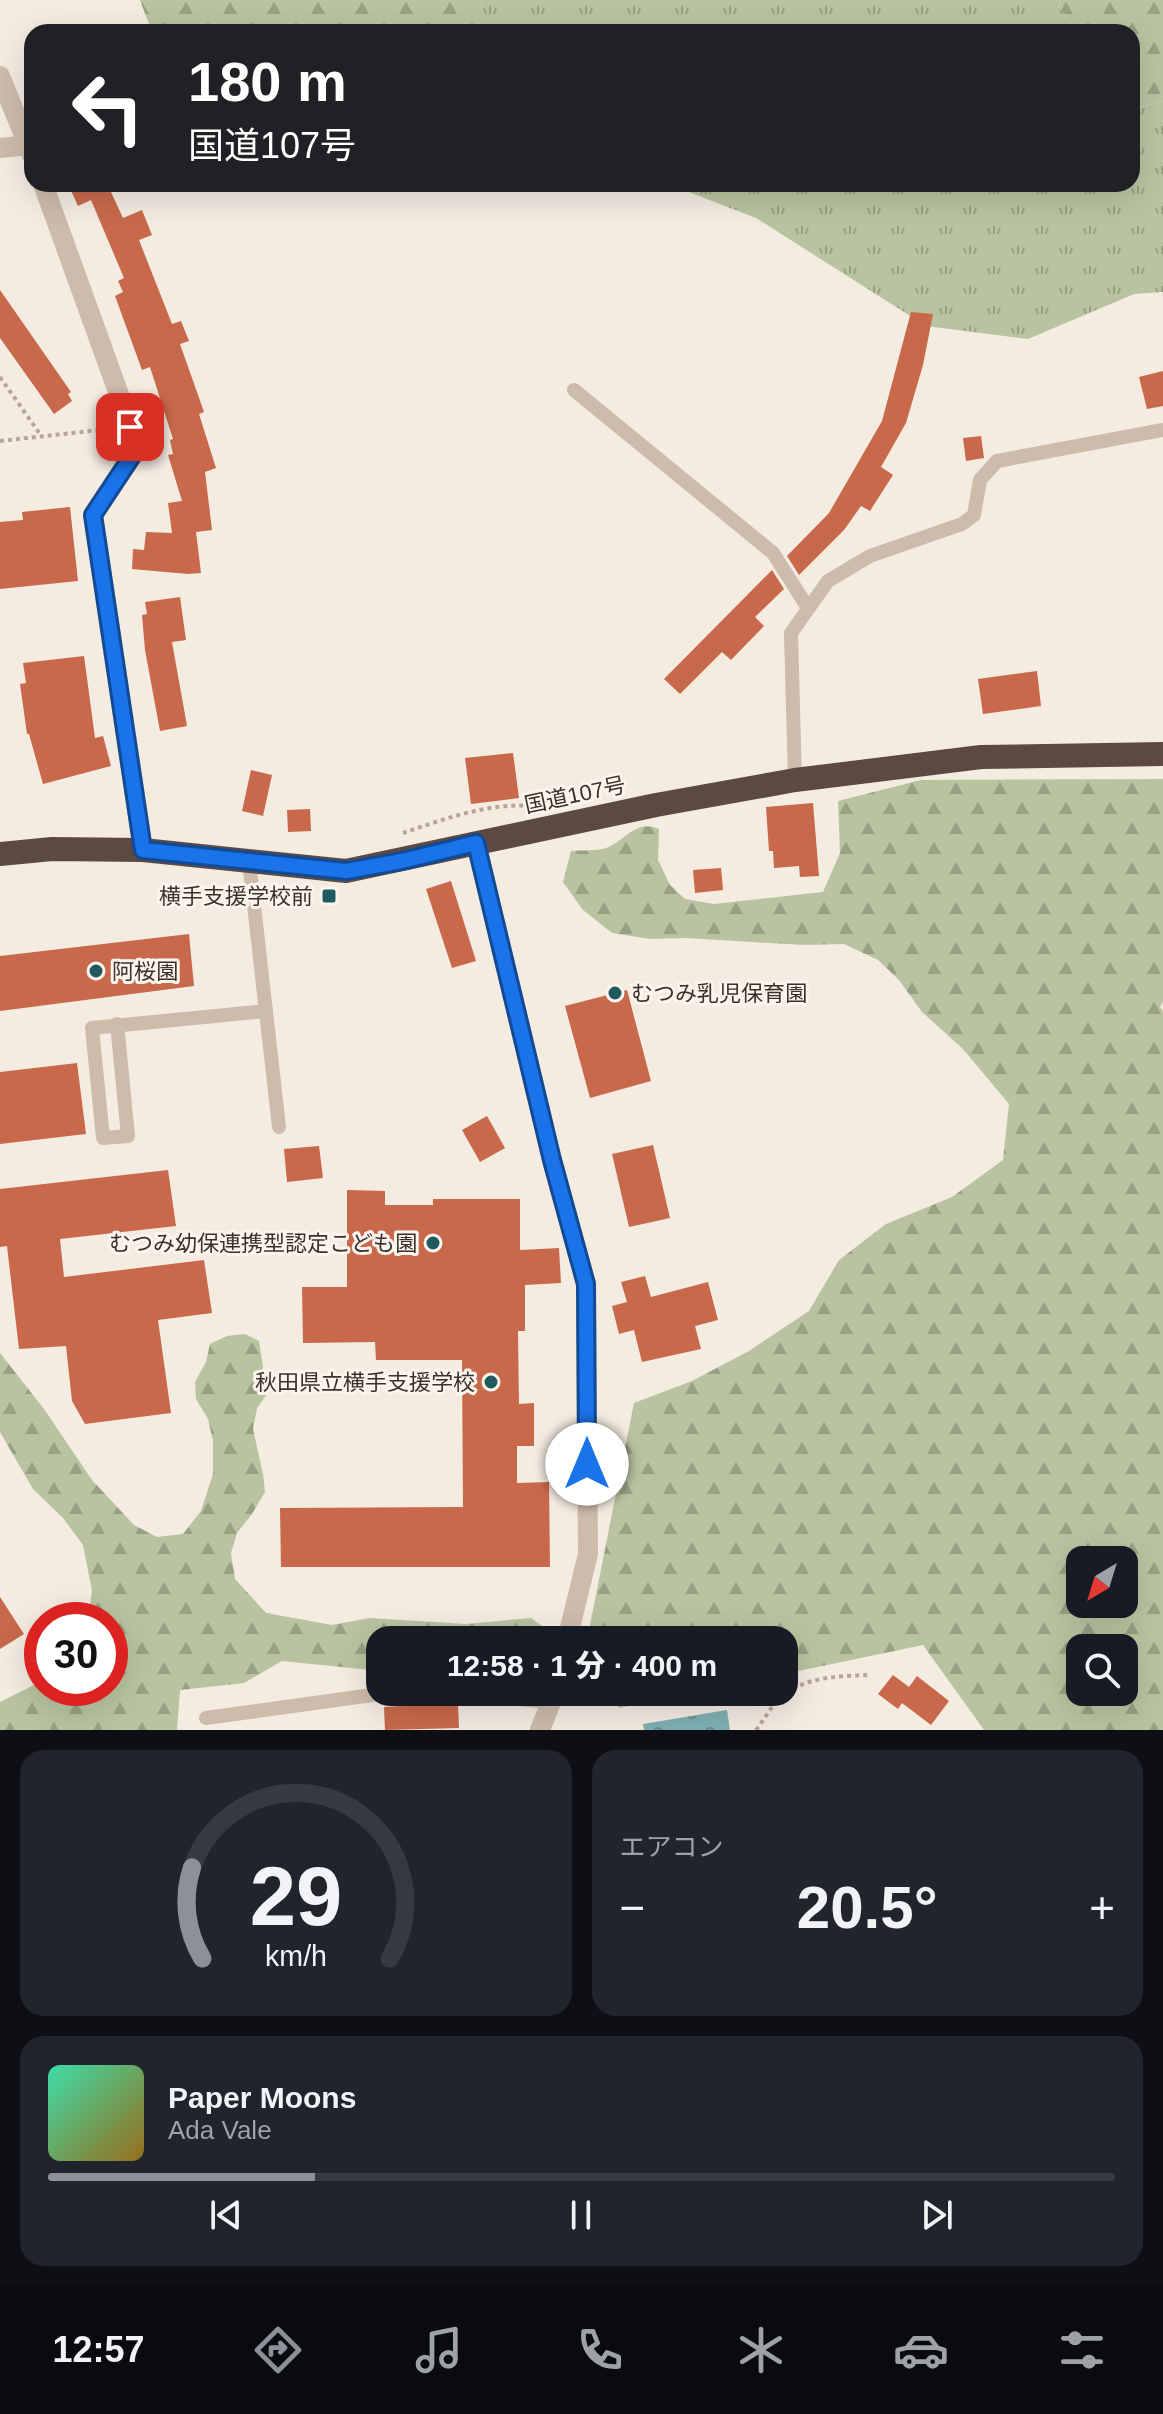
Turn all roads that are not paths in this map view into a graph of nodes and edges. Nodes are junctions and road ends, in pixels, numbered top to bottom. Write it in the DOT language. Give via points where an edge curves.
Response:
graph roads {
  1 [pos="0,76"];
  2 [pos="24,135"];
  3 [pos="0,148"];
  4 [pos="24,150"];
  5 [pos="46,192"];
  6 [pos="574,390"];
  7 [pos="1163,430"];
  8 [pos="808,608"];
  9 [pos="1163,754"];
  10 [pos="795,780"];
  11 [pos="476,843"];
  12 [pos="143,850"];
  13 [pos="0,854"];
  14 [pos="249,861"];
  15 [pos="266,1011"];
  16 [pos="117,1024"];
  17 [pos="279,1127"];
  18 [pos="570,1626"];
  19 [pos="366,1696"];
  20 [pos="549,1706"];
  21 [pos="206,1718"];
  22 [pos="540,1730"];
  1 -- 2 [label="street"];
  3 -- 4 [label="street"];
  5 -- 12 [label="street" via="138,447 93,515"];
  6 -- 8 [label="lane" via="773,553"];
  7 -- 8 [label="lane" via="997,461 980,480 974,515 870,556 828,581"];
  8 -- 10 [label="lane" via="791,633"];
  9 -- 10 [label="highway, 国道107号" via="981,757"];
  10 -- 11 [label="highway, 国道107号"];
  11 -- 14 [label="highway, 国道107号" via="346,871"];
  11 -- 18 [label="street" via="586,1284 588,1554"];
  12 -- 13 [label="highway, 国道107号"];
  12 -- 14 [label="highway, 国道107号"];
  14 -- 15 [label="lane"];
  15 -- 16 [label="lane"];
  15 -- 17 [label="lane"];
  16 -- 16 [label="lane" via="92,1028 103,1138 128,1136"];
  19 -- 21 [label="lane"];
  20 -- 22 [label="street"];
}
